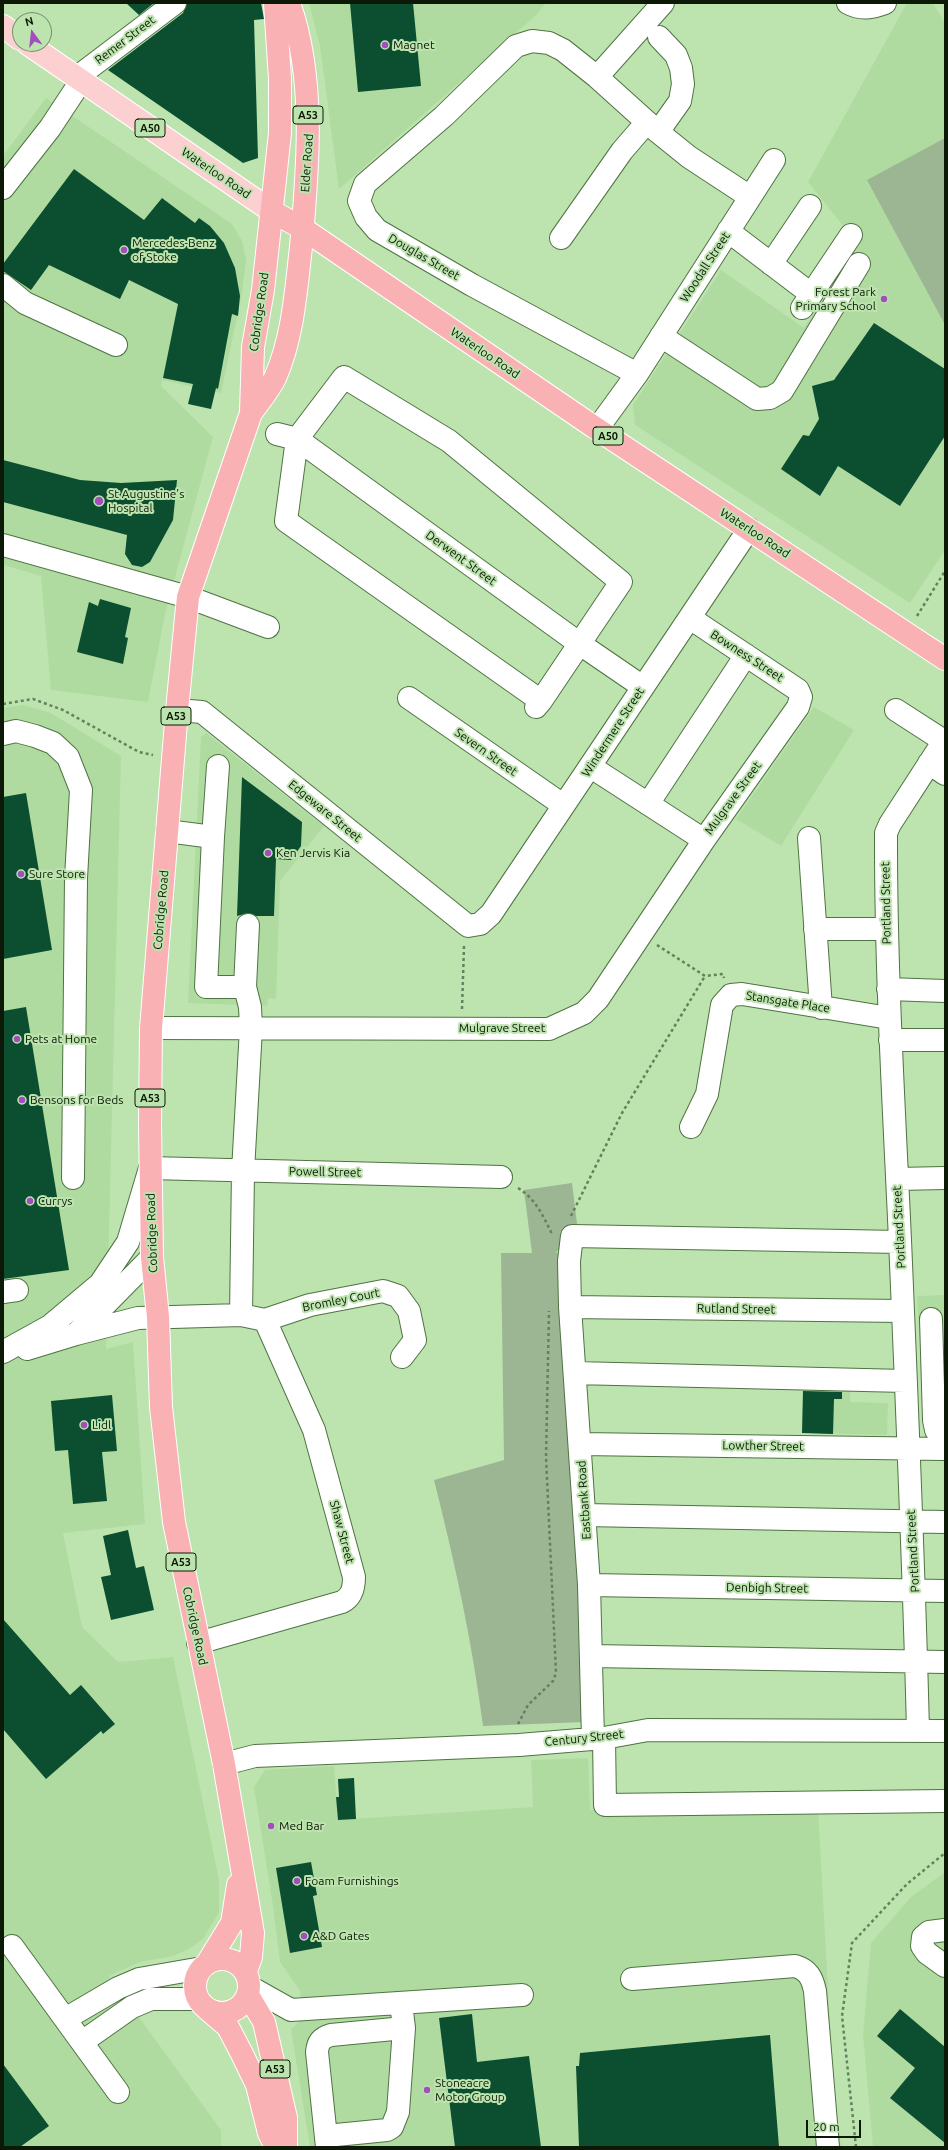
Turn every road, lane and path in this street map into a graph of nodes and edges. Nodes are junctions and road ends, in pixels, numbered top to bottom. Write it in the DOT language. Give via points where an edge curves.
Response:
graph roads {
  1 [pos="175,3"];
  2 [pos="275,3"];
  3 [pos="290,3"];
  4 [pos="663,3"];
  5 [pos="848,3"];
  6 [pos="885,3"];
  7 [pos="3,26"];
  8 [pos="12,33"];
  9 [pos="660,37"];
  10 [pos="3,38"];
  11 [pos="39,52"];
  12 [pos="50,60"];
  13 [pos="597,77"];
  14 [pos="79,80"];
  15 [pos="652,127"];
  16 [pos="774,160"];
  17 [pos="3,188"];
  18 [pos="750,197"];
  19 [pos="810,206"];
  20 [pos="272,212"];
  21 [pos="302,228"];
  22 [pos="728,232"];
  23 [pos="852,235"];
  24 [pos="561,238"];
  25 [pos="771,264"];
  26 [pos="859,264"];
  27 [pos="3,285"];
  28 [pos="661,336"];
  29 [pos="116,345"];
  30 [pos="637,374"];
  31 [pos="251,413"];
  32 [pos="597,429"];
  33 [pos="287,436"];
  34 [pos="749,529"];
  35 [pos="3,545"];
  36 [pos="945,571"];
  37 [pos="188,597"];
  38 [pos="691,605"];
  39 [pos="268,627"];
  40 [pos="906,633"];
  41 [pos="580,644"];
  42 [pos="746,655"];
  43 [pos="945,659"];
  44 [pos="643,687"];
  45 [pos="801,697"];
  46 [pos="409,698"];
  47 [pos="3,704"];
  48 [pos="176,710"];
  49 [pos="896,710"];
  50 [pos="3,734"];
  51 [pos="944,740"];
  52 [pos="173,758"];
  53 [pos="218,766"];
  54 [pos="591,767"];
  55 [pos="937,768"];
  56 [pos="648,804"];
  57 [pos="564,805"];
  58 [pos="167,831"];
  59 [pos="213,837"];
  60 [pos="809,838"];
  61 [pos="704,840"];
  62 [pos="248,925"];
  63 [pos="468,926"];
  64 [pos="815,929"];
  65 [pos="886,929"];
  66 [pos="641,934"];
  67 [pos="245,988"];
  68 [pos="888,989"];
  69 [pos="945,991"];
  70 [pos="732,995"];
  71 [pos="822,1008"];
  72 [pos="889,1018"];
  73 [pos="151,1028"];
  74 [pos="250,1028"];
  75 [pos="462,1028"];
  76 [pos="890,1040"];
  77 [pos="945,1040"];
  78 [pos="691,1127"];
  79 [pos="150,1168"];
  80 [pos="242,1171"];
  81 [pos="501,1177"];
  82 [pos="73,1178"];
  83 [pos="945,1178"];
  84 [pos="897,1179"];
  85 [pos="555,1242"];
  86 [pos="900,1242"];
  87 [pos="152,1257"];
  88 [pos="570,1307"];
  89 [pos="241,1315"];
  90 [pos="903,1316"];
  91 [pos="158,1317"];
  92 [pos="938,1318"];
  93 [pos="265,1320"];
  94 [pos="76,1334"];
  95 [pos="3,1352"];
  96 [pos="3,1356"];
  97 [pos="402,1357"];
  98 [pos="575,1373"];
  99 [pos="905,1381"];
  100 [pos="945,1432"];
  101 [pos="580,1444"];
  102 [pos="908,1448"];
  103 [pos="945,1449"];
  104 [pos="585,1515"];
  105 [pos="911,1521"];
  106 [pos="945,1522"];
  107 [pos="589,1585"];
  108 [pos="916,1590"];
  109 [pos="945,1591"];
  110 [pos="198,1643"];
  111 [pos="591,1656"];
  112 [pos="917,1662"];
  113 [pos="945,1662"];
  114 [pos="918,1731"];
  115 [pos="945,1731"];
  116 [pos="594,1739"];
  117 [pos="224,1764"];
  118 [pos="945,1800"];
  119 [pos="945,1854"];
  120 [pos="240,1863"];
  121 [pos="945,1930"];
  122 [pos="12,1946"];
  123 [pos="205,1965"];
  124 [pos="945,1966"];
  125 [pos="632,1979"];
  126 [pos="248,1985"];
  127 [pos="522,1995"];
  128 [pos="200,2002"];
  129 [pos="401,2003"];
  130 [pos="65,2019"];
  131 [pos="404,2028"];
  132 [pos="82,2042"];
  133 [pos="118,2092"];
  134 [pos="272,2142"];
  135 [pos="327,2142"];
  136 [pos="286,2147"];
  137 [pos="828,2147"];
  138 [pos="856,2147"];
  1 -- 14 [label="street, Remer Street"];
  2 -- 20 [label="highway, A53" via="280,79 280,132"];
  3 -- 21 [label="highway, Elder Road / A53" via="302,57 309,128"];
  4 -- 13 [label="street"];
  5 -- 6 [label="street" via="856,7 871,8"];
  7 -- 8 [label="main road"];
  9 -- 15 [label="street" via="676,54 683,84 680,101"];
  10 -- 12 [label="street"];
  11 -- 12 [label="main road, Waterloo Road / A50"];
  12 -- 14 [label="main road, Waterloo Road / A50"];
  13 -- 15 [label="street"];
  13 -- 30 [label="street, Douglas Street" via="563,50 549,43 532,41 516,46 444,116 365,184 359,201 366,217 377,230 472,285"];
  14 -- 17 [label="street, Remer Street" via="50,128"];
  14 -- 20 [label="main road, Waterloo Road / A50"];
  15 -- 18 [label="street" via="690,157"];
  15 -- 24 [label="street" via="622,151"];
  16 -- 18 [label="street, Woodall Street"];
  18 -- 22 [label="street, Woodall Street"];
  19 -- 25 [label="street"];
  20 -- 21 [label="highway, Waterloo Road / A50"];
  20 -- 31 [label="highway, Cobridge Road / A53" via="253,347"];
  21 -- 31 [label="highway, Cobridge Road / A53" via="297,288 289,333 275,378"];
  21 -- 32 [label="highway, Waterloo Road / A50"];
  22 -- 25 [label="street"];
  22 -- 28 [label="street, Woodall Street"];
  23 -- 25 [label="street" via="807,301"];
  26 -- 28 [label="street" via="782,391 770,398 757,399"];
  27 -- 29 [label="street" via="25,303"];
  28 -- 30 [label="street, Woodall Street"];
  30 -- 32 [label="street"];
  31 -- 37 [label="highway, Cobridge Road / A53"];
  32 -- 34 [label="highway, Waterloo Road / A50"];
  33 -- 41 [label="street, Derwent Street"];
  33 -- 41 [label="street" via="286,521 538,704"];
  33 -- 41 [label="street" via="344,377 449,441 621,582"];
  34 -- 38 [label="street, Windermere Street"];
  34 -- 40 [label="highway, Waterloo Road / A50"];
  35 -- 37 [label="street"];
  36 -- 40 [label="path"];
  37 -- 39 [label="street"];
  37 -- 48 [label="highway, Cobridge Road / A53"];
  38 -- 42 [label="street, Bowness Street"];
  38 -- 44 [label="street, Windermere Street"];
  40 -- 43 [label="highway, Waterloo Road / A50"];
  41 -- 44 [label="street, Derwent Street"];
  42 -- 45 [label="street, Bowness Street" via="798,690"];
  42 -- 56 [label="street"];
  44 -- 54 [label="street, Windermere Street"];
  45 -- 61 [label="street, Mulgrave Street" via="798,707"];
  46 -- 57 [label="street, Severn Street"];
  47 -- 52 [label="path" via="33,699 63,710 139,752"];
  48 -- 52 [label="highway, Cobridge Road / A53"];
  48 -- 63 [label="street, Edgeware Street" via="202,712"];
  49 -- 51 [label="street"];
  50 -- 82 [label="street" via="16,731 53,743 68,757 81,790 76,878"];
  51 -- 55 [label="street, Portland Street"];
  52 -- 58 [label="highway, Cobridge Road / A53"];
  53 -- 59 [label="street"];
  54 -- 56 [label="street"];
  54 -- 57 [label="street, Windermere Street"];
  55 -- 65 [label="street, Portland Street" via="886,833"];
  56 -- 61 [label="street"];
  57 -- 63 [label="street, Windermere Street" via="491,914 480,924"];
  58 -- 59 [label="street"];
  58 -- 73 [label="highway, Cobridge Road / A53"];
  59 -- 67 [label="street" via="206,987"];
  60 -- 64 [label="street"];
  61 -- 66 [label="street, Mulgrave Street"];
  62 -- 67 [label="street"];
  63 -- 75 [label="path" via="463,950"];
  64 -- 65 [label="street"];
  64 -- 71 [label="street"];
  65 -- 68 [label="street, Portland Street"];
  66 -- 70 [label="path" via="705,976 723,974"];
  66 -- 75 [label="street, Mulgrave Street" via="598,999 584,1013 568,1022 549,1029"];
  67 -- 74 [label="street" via="250,1008"];
  68 -- 69 [label="street"];
  68 -- 72 [label="street, Portland Street"];
  70 -- 71 [label="street, Stansgate Place" via="742,994"];
  70 -- 78 [label="street, Stansgate Place" via="722,1005 707,1094"];
  71 -- 72 [label="street, Stansgate Place"];
  72 -- 76 [label="street, Portland Street"];
  73 -- 74 [label="street, Mulgrave Street"];
  73 -- 79 [label="highway, Cobridge Road / A53"];
  74 -- 75 [label="street, Mulgrave Street"];
  74 -- 80 [label="street"];
  76 -- 77 [label="street"];
  76 -- 84 [label="street, Portland Street"];
  79 -- 80 [label="street, Powell Street"];
  79 -- 87 [label="highway, Cobridge Road / A53"];
  79 -- 95 [label="street" via="128,1242 100,1284 50,1326"];
  80 -- 81 [label="street, Powell Street"];
  80 -- 89 [label="street"];
  81 -- 85 [label="path" via="528,1194 540,1209"];
  83 -- 84 [label="street"];
  84 -- 86 [label="street, Portland Street"];
  86 -- 88 [label="street, Eastbank Road" via="572,1236 569,1261"];
  86 -- 90 [label="street, Portland Street"];
  87 -- 91 [label="highway, Cobridge Road / A53"];
  87 -- 94 [label="street"];
  88 -- 90 [label="street, Rutland Street"];
  88 -- 98 [label="street, Eastbank Road"];
  89 -- 91 [label="street"];
  89 -- 93 [label="street"];
  90 -- 92 [label="street, Rutland Street"];
  90 -- 99 [label="street, Portland Street"];
  91 -- 94 [label="street" via="138,1318"];
  91 -- 110 [label="highway, Cobridge Road / A53" via="160,1407 174,1522"];
  92 -- 100 [label="street" via="934,1420 936,1430"];
  93 -- 97 [label="street, Bromley Court" via="310,1305 383,1291 398,1296 409,1311 415,1340"];
  93 -- 110 [label="street, Shaw Street" via="314,1430 354,1578 354,1588 349,1599 342,1602"];
  94 -- 96 [label="street"];
  98 -- 99 [label="street"];
  98 -- 101 [label="street, Eastbank Road"];
  99 -- 102 [label="street, Portland Street"];
  101 -- 102 [label="street, Lowther Street"];
  101 -- 104 [label="street, Eastbank Road"];
  102 -- 103 [label="street, Lowther Street"];
  102 -- 105 [label="street, Portland Street"];
  104 -- 105 [label="street"];
  104 -- 107 [label="street, Eastbank Road"];
  105 -- 106 [label="street"];
  105 -- 108 [label="street, Portland Street"];
  107 -- 108 [label="street, Denbigh Street"];
  107 -- 111 [label="street, Eastbank Road"];
  108 -- 109 [label="street, Denbigh Street"];
  108 -- 112 [label="street, Portland Street"];
  110 -- 117 [label="highway, Cobridge Road / A53"];
  111 -- 112 [label="street"];
  111 -- 116 [label="street, Eastbank Road"];
  112 -- 113 [label="street"];
  112 -- 114 [label="street, Portland Street"];
  114 -- 115 [label="street, Century Street"];
  114 -- 116 [label="street, Century Street" via="648,1730"];
  116 -- 117 [label="street, Century Street" via="519,1745 255,1756"];
  116 -- 118 [label="street, Eastbank Road" via="605,1805"];
  117 -- 120 [label="highway, Cobridge Road / A53"];
  119 -- 138 [label="path" via="907,1884 852,1943 842,2016"];
  120 -- 123 [label="highway, Cobridge Road / A53" via="232,1924"];
  120 -- 126 [label="highway, Cobridge Road / A53" via="253,1933"];
  121 -- 124 [label="street" via="929,1932 923,1937 922,1946 927,1953"];
  122 -- 130 [label="street"];
  123 -- 126 [label="highway" via="221,1958 239,1964"];
  123 -- 128 [label="highway" via="195,1983"];
  123 -- 130 [label="street" via="139,1979 118,1988"];
  125 -- 137 [label="street" via="788,1966 806,1969 815,1991"];
  126 -- 128 [label="highway" via="246,2001 233,2012 221,2014 211,2011"];
  126 -- 129 [label="street" via="291,2010"];
  126 -- 136 [label="highway, A53" via="264,2022 286,2118"];
  127 -- 129 [label="street"];
  128 -- 132 [label="street" via="151,1999 132,2007"];
  128 -- 134 [label="highway, A53" via="228,2027 242,2054 257,2085"];
  129 -- 131 [label="street"];
  130 -- 132 [label="street"];
  131 -- 135 [label="street" via="398,2112 392,2127"];
  131 -- 135 [label="street" via="331,2036 321,2040 317,2052"];
  132 -- 133 [label="street"];
}
